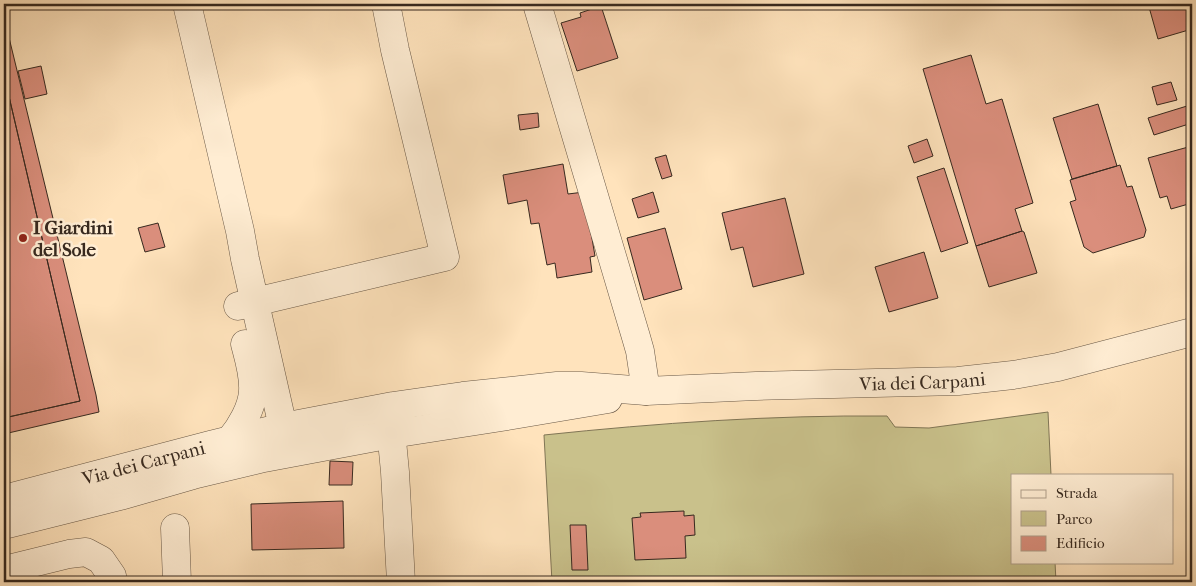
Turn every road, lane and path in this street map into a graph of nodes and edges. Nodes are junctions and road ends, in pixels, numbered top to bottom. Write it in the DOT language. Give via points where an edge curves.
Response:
graph roads {
  1 [pos="187,4"];
  2 [pos="386,4"];
  3 [pos="537,4"];
  4 [pos="246,304"];
  5 [pos="1192,332"];
  6 [pos="517,390"];
  7 [pos="646,391"];
  8 [pos="372,410"];
  9 [pos="283,428"];
  10 [pos="383,436"];
  11 [pos="230,440"];
  12 [pos="120,496"];
  13 [pos="4,499"];
  14 [pos="4,525"];
  15 [pos="175,528"];
  16 [pos="4,570"];
  17 [pos="113,582"];
  18 [pos="177,582"];
  19 [pos="401,582"];
  1 -- 4 [label="street" via="240,231 245,259"];
  2 -- 4 [label="street" via="445,258"];
  3 -- 7 [label="street" via="636,337"];
  4 -- 9 [label="street"];
  4 -- 11 [label="street" via="253,391 245,416"];
  5 -- 7 [label="street, Via dei Carpani" via="1068,365 988,379"];
  6 -- 7 [label="street, Via dei Carpani" via="570,386"];
  6 -- 8 [label="street, Via dei Carpani"];
  6 -- 10 [label="street, Via dei Carpani" via="492,405 397,421"];
  7 -- 10 [label="street, Via dei Carpani"];
  8 -- 9 [label="street, Via dei Carpani"];
  8 -- 10 [label="street" via="385,414 389,422"];
  9 -- 10 [label="street" via="288,436 295,439 356,428"];
  9 -- 11 [label="street, Via dei Carpani"];
  9 -- 12 [label="street, Via dei Carpani" via="285,438 282,442 148,473"];
  10 -- 12 [label="street, Via dei Carpani" via="264,458"];
  10 -- 19 [label="street" via="395,472"];
  11 -- 13 [label="street, Via dei Carpani"];
  12 -- 14 [label="street, Via dei Carpani"];
  15 -- 18 [label="street"];
  16 -- 17 [label="street" via="86,552 101,560"];
}
